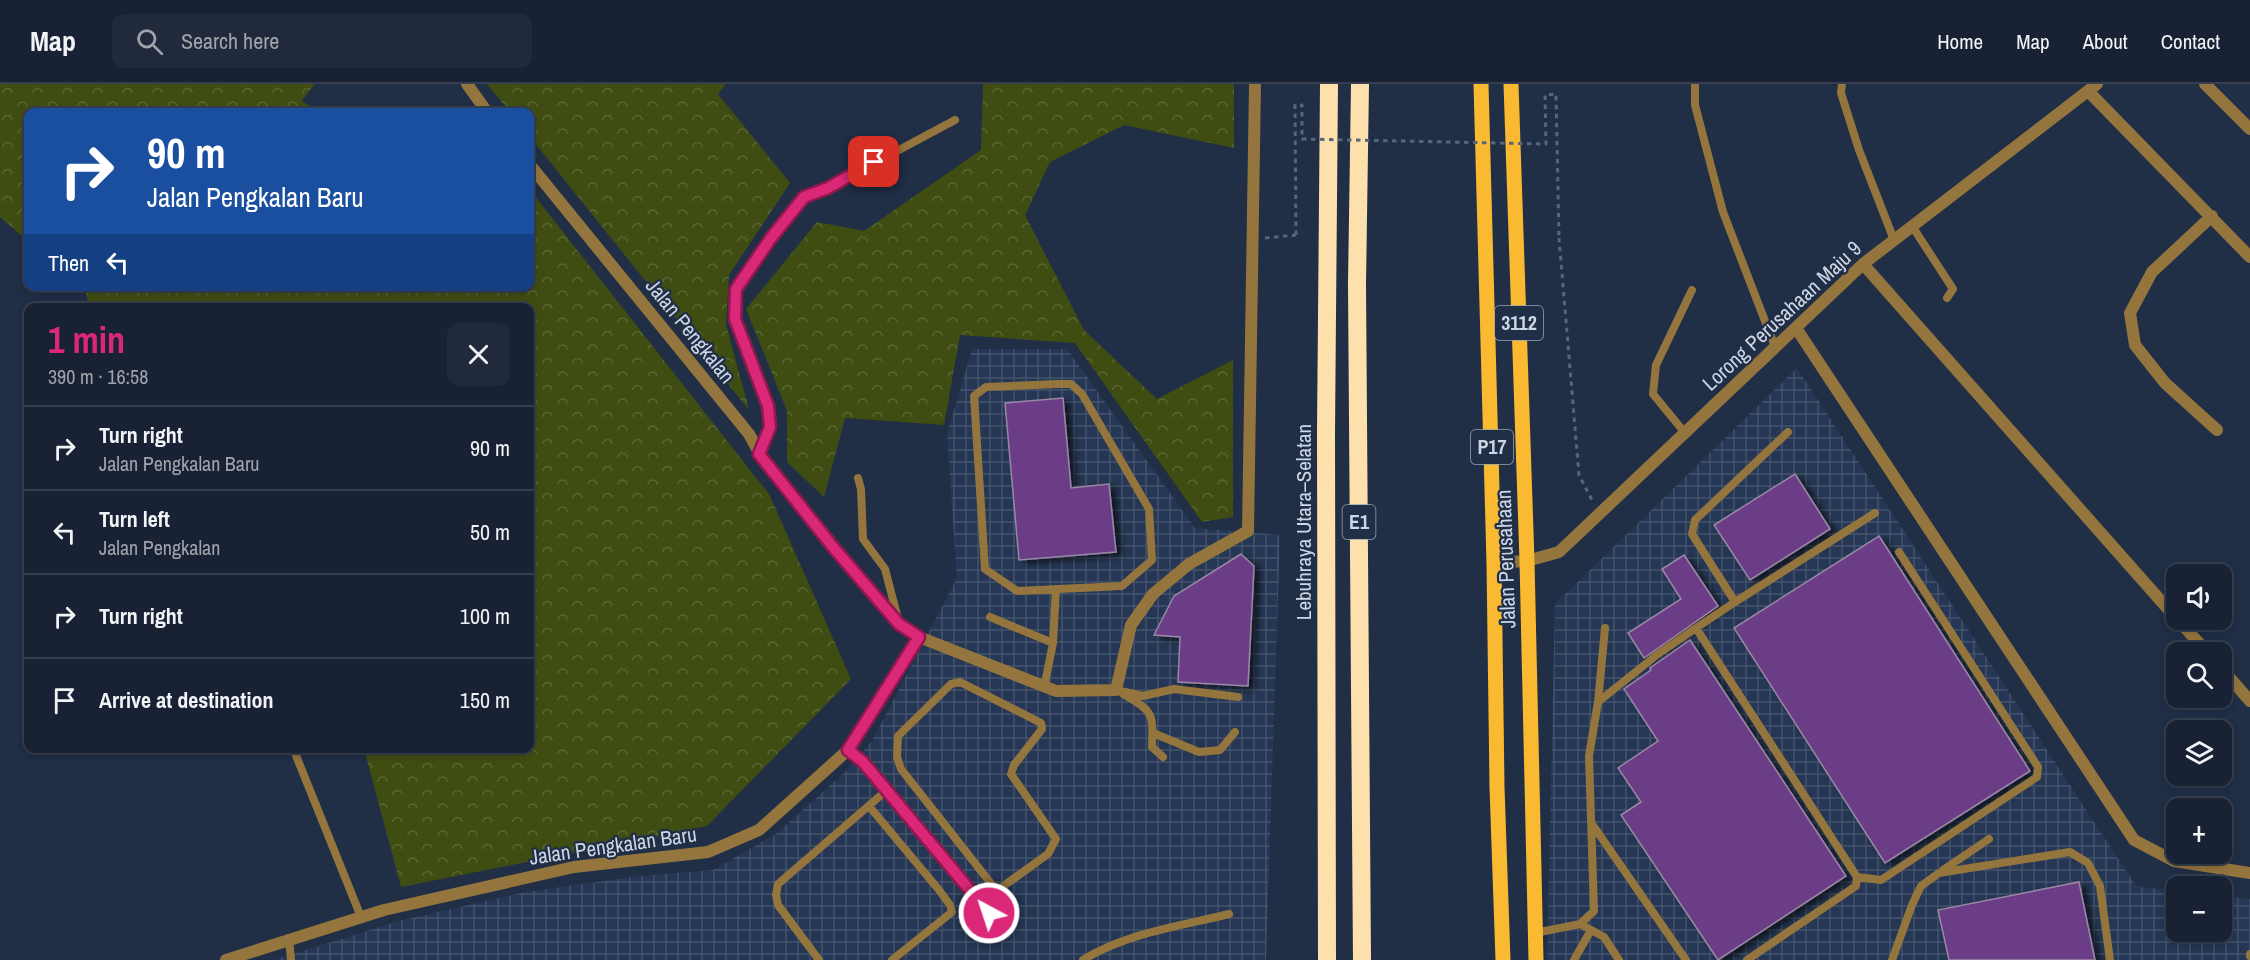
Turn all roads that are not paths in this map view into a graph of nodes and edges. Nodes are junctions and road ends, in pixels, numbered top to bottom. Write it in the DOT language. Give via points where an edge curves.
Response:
graph roads {
  1 [pos="467,84"];
  2 [pos="1255,84"];
  3 [pos="1329,84"];
  4 [pos="1360,84"];
  5 [pos="1481,84"];
  6 [pos="1511,84"];
  7 [pos="1695,84"];
  8 [pos="1837,84"];
  9 [pos="1842,84"];
  10 [pos="2205,84"];
  11 [pos="2093,88"];
  12 [pos="1841,93"];
  13 [pos="484,108"];
  14 [pos="955,120"];
  15 [pos="2250,129"];
  16 [pos="534,170"];
  17 [pos="2212,216"];
  18 [pos="1912,226"];
  19 [pos="1894,240"];
  20 [pos="2250,256"];
  21 [pos="1863,264"];
  22 [pos="1692,290"];
  23 [pos="1947,298"];
  24 [pos="1796,328"];
  25 [pos="1489,331"];
  26 [pos="1775,347"];
  27 [pos="2217,430"];
  28 [pos="1788,432"];
  29 [pos="1685,433"];
  30 [pos="759,454"];
  31 [pos="858,478"];
  32 [pos="1875,513"];
  33 [pos="1899,552"];
  34 [pos="1527,561"];
  35 [pos="1494,563"];
  36 [pos="1056,589"];
  37 [pos="1735,602"];
  38 [pos="2166,607"];
  39 [pos="990,617"];
  40 [pos="899,624"];
  41 [pos="1605,628"];
  42 [pos="1696,628"];
  43 [pos="2187,630"];
  44 [pos="919,637"];
  45 [pos="2198,642"];
  46 [pos="1053,643"];
  47 [pos="2232,680"];
  48 [pos="1044,688"];
  49 [pos="1116,690"];
  50 [pos="1238,697"];
  51 [pos="2250,701"];
  52 [pos="1598,702"];
  53 [pos="1235,732"];
  54 [pos="1153,733"];
  55 [pos="848,750"];
  56 [pos="294,753"];
  57 [pos="1163,757"];
  58 [pos="887,790"];
  59 [pos="869,806"];
  60 [pos="1591,823"];
  61 [pos="1989,839"];
  62 [pos="1940,873"];
  63 [pos="2250,873"];
  64 [pos="1857,877"];
  65 [pos="996,890"];
  66 [pos="976,898"];
  67 [pos="989,913"];
  68 [pos="1229,914"];
  69 [pos="361,917"];
  70 [pos="1580,924"];
  71 [pos="1591,930"];
  72 [pos="1535,933"];
  73 [pos="289,939"];
  74 [pos="226,960"];
  75 [pos="291,960"];
  76 [pos="819,960"];
  77 [pos="892,960"];
  78 [pos="1083,960"];
  79 [pos="1328,960"];
  80 [pos="1362,960"];
  81 [pos="1503,960"];
  82 [pos="1536,960"];
  83 [pos="1574,960"];
  84 [pos="1619,960"];
  85 [pos="1686,960"];
  86 [pos="1747,960"];
  87 [pos="1892,960"];
  88 [pos="2110,960"];
  1 -- 13 [label="street"];
  2 -- 49 [label="street" via="1248,531 1189,564 1153,594 1131,625"];
  3 -- 79 [label="highway, Lebuhraya Utara–Selatan / E1"];
  4 -- 80 [label="highway, E1"];
  5 -- 25 [label="main road, Jalan Perusahaan / 3112"];
  6 -- 34 [label="main road, Jalan Perusahaan / 3112"];
  7 -- 26 [label="lane" via="1695,105 1723,212"];
  8 -- 12 [label="lane"];
  9 -- 12 [label="lane"];
  10 -- 15 [label="street"];
  11 -- 17 [label="street"];
  11 -- 18 [label="street, Lorong Perusahaan Maju 9"];
  12 -- 19 [label="lane"];
  14 -- 30 [label="lane" via="804,197 736,289 735,319 768,406 770,427"];
  16 -- 30 [label="street, Jalan Pengkalan" via="749,434"];
  17 -- 20 [label="street"];
  17 -- 27 [label="street" via="2152,272 2130,313 2134,345 2165,383"];
  18 -- 19 [label="street, Lorong Perusahaan Maju 9"];
  18 -- 23 [label="lane" via="1953,289"];
  19 -- 21 [label="street, Lorong Perusahaan Maju 9"];
  21 -- 24 [label="street, Lorong Perusahaan Maju 9"];
  21 -- 38 [label="street"];
  22 -- 29 [label="lane" via="1656,366 1653,394"];
  24 -- 26 [label="street, Lorong Perusahaan Maju 9"];
  24 -- 63 [label="street" via="2134,840 2174,861"];
  25 -- 35 [label="main road, Jalan Perusahaan / P17"];
  26 -- 29 [label="street, Lorong Perusahaan Maju 9"];
  28 -- 37 [label="lane" via="1695,520 1692,534"];
  29 -- 34 [label="street, Lorong Perusahaan Maju 9" via="1559,552"];
  30 -- 40 [label="street, Jalan Pengkalan"];
  31 -- 40 [label="lane" via="863,538 885,569"];
  32 -- 37 [label="lane"];
  33 -- 64 [label="lane" via="2038,767 2037,777 1881,880"];
  34 -- 35 [label="street, Lorong Perusahaan Maju 9"];
  34 -- 72 [label="main road, Jalan Perusahaan / 3112"];
  35 -- 81 [label="main road, Jalan Perusahaan / P17"];
  36 -- 36 [label="lane" via="1017,591 985,569 973,411 974,396 986,387 1071,384 1082,394 1149,509 1152,560 1122,586"];
  36 -- 46 [label="lane"];
  37 -- 42 [label="lane"];
  39 -- 46 [label="lane"];
  40 -- 44 [label="street, Jalan Pengkalan"];
  41 -- 52 [label="lane"];
  42 -- 52 [label="lane"];
  42 -- 64 [label="lane"];
  43 -- 45 [label="street"];
  44 -- 48 [label="street, Jalan Pengkalan"];
  44 -- 55 [label="street, Jalan Pengkalan Baru"];
  46 -- 48 [label="lane"];
  47 -- 51 [label="street"];
  48 -- 49 [label="street, Jalan Pengkalan"];
  49 -- 50 [label="lane" via="1143,696 1174,689"];
  49 -- 54 [label="lane" via="1152,715"];
  52 -- 60 [label="lane" via="1589,756"];
  53 -- 54 [label="lane" via="1220,750 1199,752"];
  54 -- 57 [label="lane" via="1152,747"];
  55 -- 58 [label="lane"];
  55 -- 69 [label="street, Jalan Pengkalan Baru" via="759,830 708,852 574,867"];
  56 -- 69 [label="lane"];
  58 -- 59 [label="lane"];
  58 -- 66 [label="lane"];
  59 -- 76 [label="lane" via="778,884 778,905"];
  59 -- 77 [label="lane" via="939,890 952,912"];
  60 -- 70 [label="lane" via="1594,911"];
  60 -- 85 [label="lane"];
  61 -- 62 [label="lane"];
  62 -- 87 [label="lane" via="1921,886"];
  62 -- 88 [label="lane" via="2070,852 2088,864 2100,886"];
  64 -- 86 [label="lane" via="1856,886"];
  65 -- 65 [label="lane" via="1048,854 1056,839 1011,774 1042,729 1041,723 960,682 951,684 898,736 897,757 901,768"];
  65 -- 66 [label="lane"];
  66 -- 67 [label="lane"];
  68 -- 78 [label="lane" via="1136,937"];
  69 -- 73 [label="street, Jalan Pengkalan Baru"];
  70 -- 71 [label="lane"];
  70 -- 72 [label="lane"];
  71 -- 83 [label="lane"];
  71 -- 84 [label="lane" via="1604,937"];
  72 -- 82 [label="main road, Jalan Perusahaan / 3112"];
  73 -- 74 [label="street, Jalan Pengkalan Baru"];
  73 -- 75 [label="lane"];
}
